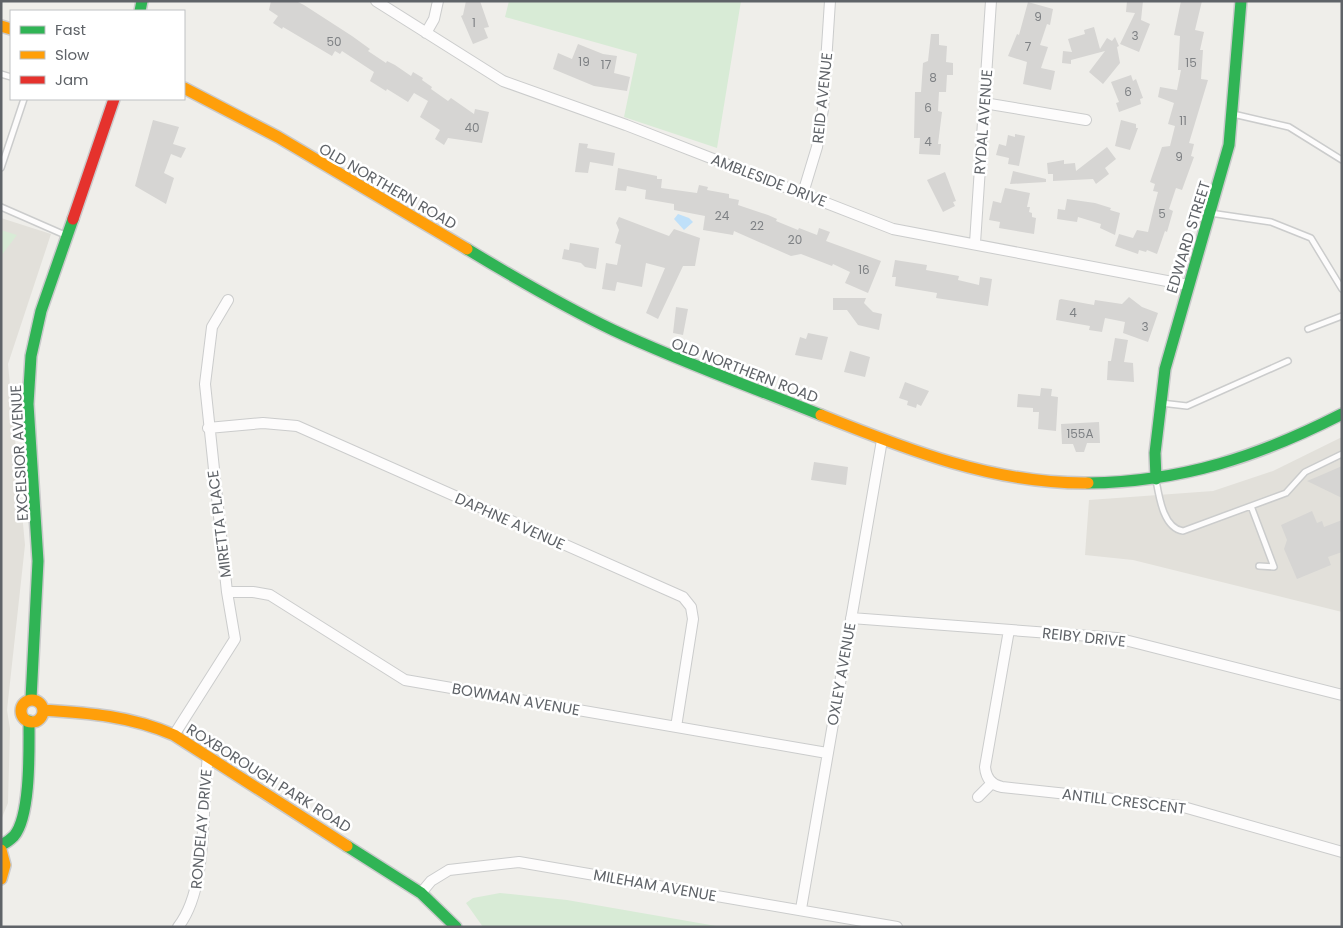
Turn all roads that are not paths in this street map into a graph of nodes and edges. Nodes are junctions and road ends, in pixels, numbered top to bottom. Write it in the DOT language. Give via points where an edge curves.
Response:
graph roads {
  1 [pos="376,1"];
  2 [pos="438,1"];
  3 [pos="830,1"];
  4 [pos="991,1"];
  5 [pos="1241,1"];
  6 [pos="426,33"];
  7 [pos="185,89"];
  8 [pos="24,100"];
  9 [pos="114,100"];
  10 [pos="984,103"];
  11 [pos="1232,114"];
  12 [pos="1086,120"];
  13 [pos="1342,160"];
  14 [pos="1,168"];
  15 [pos="803,193"];
  16 [pos="1,207"];
  17 [pos="1210,213"];
  18 [pos="67,237"];
  19 [pos="974,243"];
  20 [pos="1188,285"];
  21 [pos="1342,289"];
  22 [pos="228,300"];
  23 [pos="1342,316"];
  24 [pos="1308,329"];
  25 [pos="1288,360"];
  26 [pos="1160,403"];
  27 [pos="1342,414"];
  28 [pos="208,428"];
  29 [pos="882,440"];
  30 [pos="1342,454"];
  31 [pos="1156,479"];
  32 [pos="1251,506"];
  33 [pos="1259,566"];
  34 [pos="227,592"];
  35 [pos="851,618"];
  36 [pos="1009,630"];
  37 [pos="1342,695"];
  38 [pos="31,699"];
  39 [pos="43,710"];
  40 [pos="29,722"];
  41 [pos="676,727"];
  42 [pos="174,735"];
  43 [pos="827,753"];
  44 [pos="208,757"];
  45 [pos="992,783"];
  46 [pos="978,797"];
  47 [pos="1,846"];
  48 [pos="1,850"];
  49 [pos="1342,852"];
  50 [pos="1,879"];
  51 [pos="421,893"];
  52 [pos="801,909"];
  53 [pos="865,924"];
  54 [pos="178,927"];
  55 [pos="456,927"];
  56 [pos="896,927"];
  1 -- 6 [label="street, AMBLESIDE DRIVE"];
  2 -- 6 [label="street" via="434,19"];
  3 -- 15 [label="street, REID AVENUE" via="823,109 817,146"];
  4 -- 10 [label="street, RYDAL AVENUE"];
  5 -- 11 [label="street, EDWARD STREET"];
  6 -- 15 [label="street, AMBLESIDE DRIVE" via="503,81 626,124"];
  7 -- 29 [label="street, OLD NORTHERN ROAD" via="251,123 553,300 658,352"];
  8 -- 14 [label="lane"];
  9 -- 18 [label="street, EXCELSIOR AVENUE"];
  10 -- 12 [label="street"];
  10 -- 19 [label="street, RYDAL AVENUE"];
  11 -- 13 [label="lane" via="1289,127"];
  11 -- 17 [label="street, EDWARD STREET" via="1226,162"];
  15 -- 19 [label="street, AMBLESIDE DRIVE" via="893,229"];
  16 -- 18 [label="lane"];
  17 -- 20 [label="street, EDWARD STREET"];
  17 -- 21 [label="lane" via="1271,222 1311,238"];
  18 -- 38 [label="street, EXCELSIOR AVENUE" via="41,311 31,356 28,404 38,562"];
  19 -- 20 [label="street, AMBLESIDE DRIVE"];
  20 -- 26 [label="street, EDWARD STREET" via="1165,369"];
  22 -- 28 [label="street, MIRETTA PLACE" via="212,327 205,384"];
  23 -- 24 [label="lane"];
  25 -- 26 [label="lane" via="1187,406"];
  26 -- 31 [label="street, EDWARD STREET"];
  27 -- 31 [label="street, OLD NORTHERN ROAD" via="1253,456 1193,473"];
  28 -- 34 [label="street, MIRETTA PLACE"];
  28 -- 41 [label="street, DAPHNE AVENUE" via="263,423 296,426 683,597 691,608 692,619"];
  29 -- 31 [label="street, OLD NORTHERN ROAD" via="965,467 1020,478 1084,484"];
  29 -- 35 [label="street, OXLEY AVENUE"];
  30 -- 32 [label="lane" via="1305,472 1286,493"];
  31 -- 32 [label="lane" via="1165,513 1170,524 1178,530 1188,530"];
  32 -- 33 [label="lane" via="1274,567"];
  34 -- 41 [label="street, BOWMAN AVENUE" via="270,595 405,680"];
  34 -- 42 [label="street, MIRETTA PLACE" via="234,639"];
  35 -- 36 [label="street, REIBY DRIVE"];
  35 -- 43 [label="street, OXLEY AVENUE"];
  36 -- 37 [label="street, REIBY DRIVE" via="1118,638"];
  36 -- 45 [label="street" via="985,767"];
  38 -- 39 [label="street" via="37,701"];
  38 -- 40 [label="street" via="24,703 21,712"];
  39 -- 40 [label="street" via="39,719"];
  39 -- 42 [label="street, ROXBOROUGH PARK ROAD" via="128,717 148,722"];
  40 -- 47 [label="street" via="21,822 16,834"];
  41 -- 43 [label="street, BOWMAN AVENUE"];
  42 -- 44 [label="street, ROXBOROUGH PARK ROAD"];
  43 -- 52 [label="street, OXLEY AVENUE"];
  44 -- 51 [label="street, ROXBOROUGH PARK ROAD"];
  44 -- 54 [label="street, RONDELAY DRIVE" via="198,883 192,906"];
  45 -- 46 [label="street"];
  45 -- 49 [label="street, ANTILL CRESCENT" via="1002,788 1180,806"];
  48 -- 50 [label="street" via="6,865"];
  51 -- 52 [label="street, MILEHAM AVENUE" via="431,881 450,870 519,862"];
  51 -- 55 [label="street, ROXBOROUGH PARK ROAD"];
  52 -- 53 [label="street, MILEHAM AVENUE"];
  53 -- 56 [label="street, MILEHAM AVENUE"];
}
